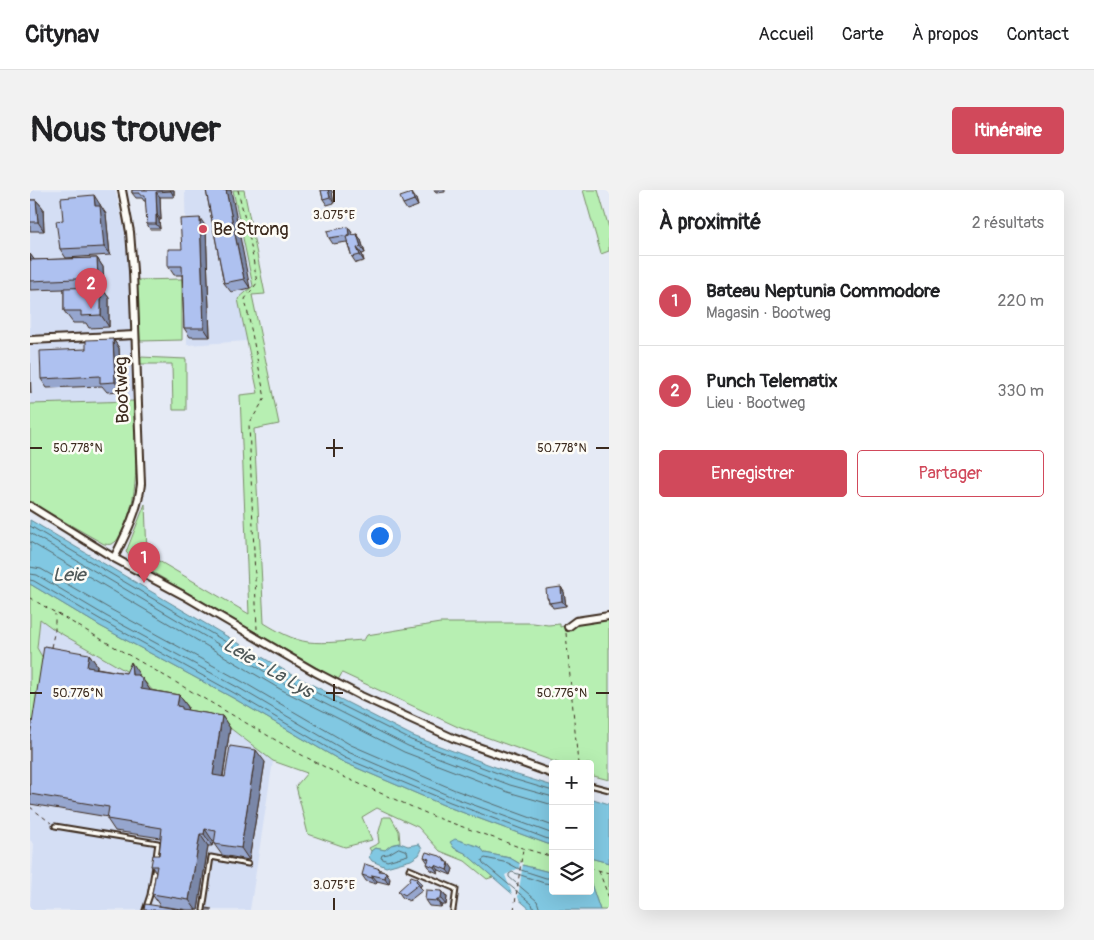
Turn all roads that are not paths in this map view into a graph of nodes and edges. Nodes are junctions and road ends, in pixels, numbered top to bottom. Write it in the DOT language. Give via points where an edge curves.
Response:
graph roads {
  1 [pos="122,190"];
  2 [pos="135,335"];
  3 [pos="30,340"];
  4 [pos="30,506"];
  5 [pos="114,558"];
  6 [pos="609,616"];
  7 [pos="568,627"];
  8 [pos="549,773"];
  9 [pos="594,786"];
  10 [pos="609,790"];
  11 [pos="54,826"];
  12 [pos="248,864"];
  13 [pos="409,869"];
  14 [pos="145,910"];
  15 [pos="204,910"];
  16 [pos="453,910"];
  1 -- 2 [label="street, Bootweg" via="130,232"];
  2 -- 3 [label="street, Bootweg"];
  2 -- 5 [label="street, Bootweg" via="140,498"];
  4 -- 5 [label="street"];
  5 -- 8 [label="street" via="315,672 409,719"];
  6 -- 7 [label="street" via="576,621"];
  9 -- 10 [label="lane"];
  11 -- 14 [label="lane" via="158,843"];
  12 -- 15 [label="lane" via="211,857"];
  13 -- 16 [label="lane" via="456,889"];
}
